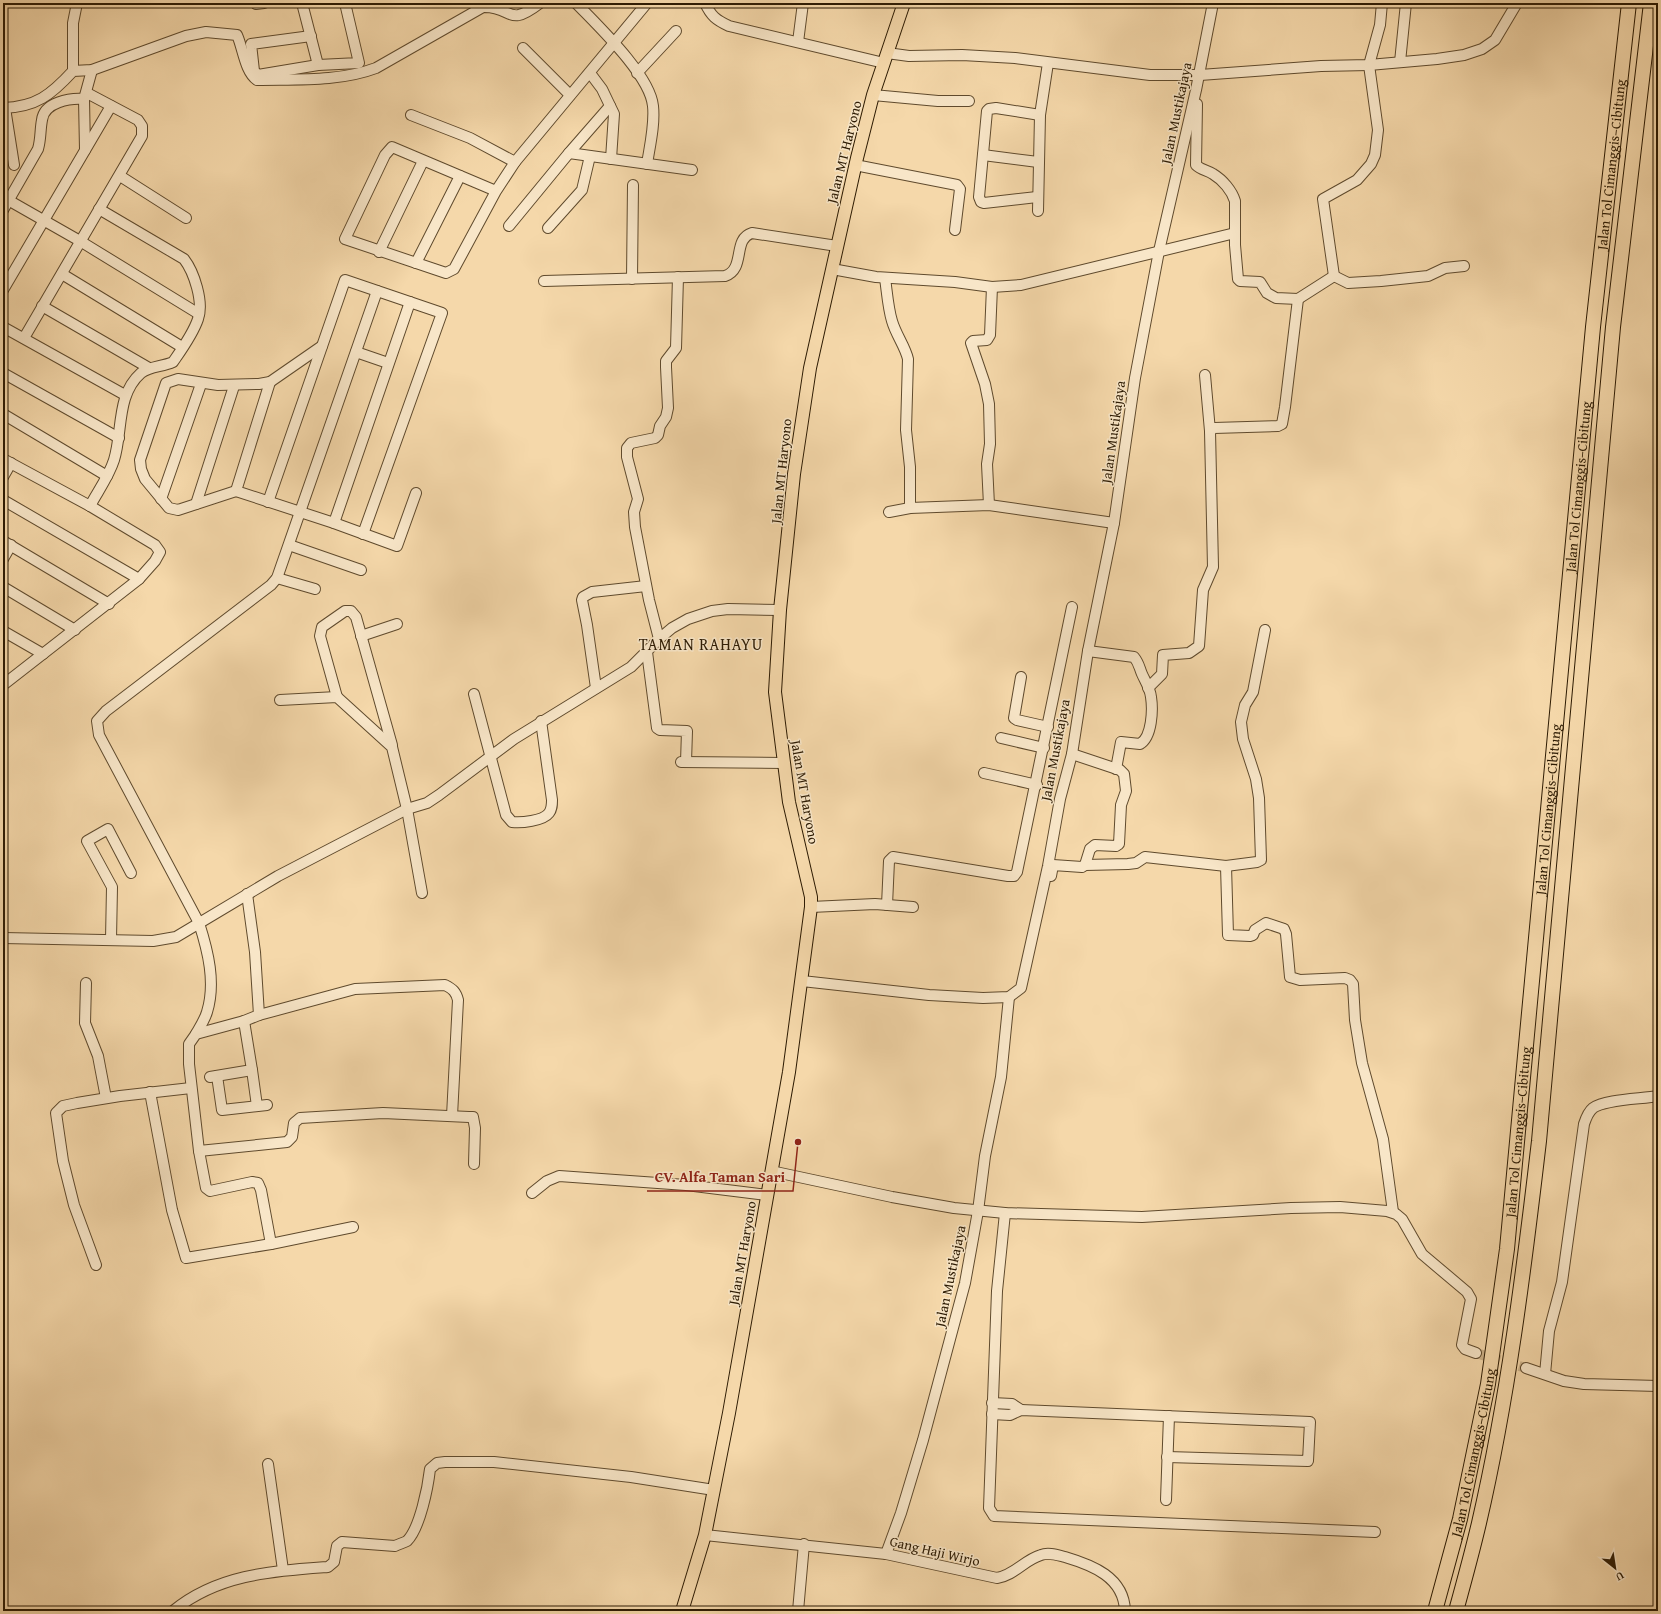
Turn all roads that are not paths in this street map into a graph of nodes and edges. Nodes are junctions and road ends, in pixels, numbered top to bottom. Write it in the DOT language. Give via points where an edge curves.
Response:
graph roads {
  1 [pos="77,3"];
  2 [pos="302,3"];
  3 [pos="345,3"];
  4 [pos="540,3"];
  5 [pos="576,3"];
  6 [pos="647,3"];
  7 [pos="706,3"];
  8 [pos="803,3"];
  9 [pos="904,3"];
  10 [pos="1213,3"];
  11 [pos="1382,3"];
  12 [pos="1406,3"];
  13 [pos="1517,3"];
  14 [pos="1629,3"];
  15 [pos="1651,3"];
  16 [pos="676,31"];
  17 [pos="311,36"];
  18 [pos="614,42"];
  19 [pos="798,42"];
  20 [pos="523,48"];
  21 [pos="886,58"];
  22 [pos="1400,62"];
  23 [pos="1048,63"];
  24 [pos="1369,65"];
  25 [pos="318,66"];
  26 [pos="92,70"];
  27 [pos="73,71"];
  28 [pos="590,73"];
  29 [pos="637,73"];
  30 [pos="1200,75"];
  31 [pos="1196,90"];
  32 [pos="570,95"];
  33 [pos="873,95"];
  34 [pos="85,96"];
  35 [pos="969,101"];
  36 [pos="111,106"];
  37 [pos="610,106"];
  38 [pos="4,108"];
  39 [pos="1040,115"];
  40 [pos="411,116"];
  41 [pos="85,150"];
  42 [pos="569,154"];
  43 [pos="983,155"];
  44 [pos="590,156"];
  45 [pos="611,158"];
  46 [pos="423,161"];
  47 [pos="515,162"];
  48 [pos="1038,162"];
  49 [pos="647,164"];
  50 [pos="14,165"];
  51 [pos="855,165"];
  52 [pos="692,170"];
  53 [pos="120,176"];
  54 [pos="460,176"];
  55 [pos="633,185"];
  56 [pos="496,191"];
  57 [pos="1037,197"];
  58 [pos="8,200"];
  59 [pos="99,209"];
  60 [pos="3,210"];
  61 [pos="1038,211"];
  62 [pos="186,218"];
  63 [pos="45,221"];
  64 [pos="509,226"];
  65 [pos="548,228"];
  66 [pos="955,230"];
  67 [pos="1235,233"];
  68 [pos="80,241"];
  69 [pos="837,246"];
  70 [pos="1159,251"];
  71 [pos="379,252"];
  72 [pos="416,263"];
  73 [pos="1464,266"];
  74 [pos="832,269"];
  75 [pos="62,274"];
  76 [pos="1334,276"];
  77 [pos="678,277"];
  78 [pos="885,278"];
  79 [pos="632,279"];
  80 [pos="544,281"];
  81 [pos="992,287"];
  82 [pos="3,290"];
  83 [pos="377,291"];
  84 [pos="1298,298"];
  85 [pos="410,302"];
  86 [pos="42,306"];
  87 [pos="199,314"];
  88 [pos="3,326"];
  89 [pos="24,338"];
  90 [pos="322,346"];
  91 [pos="182,347"];
  92 [pos="356,352"];
  93 [pos="388,364"];
  94 [pos="148,368"];
  95 [pos="3,372"];
  96 [pos="1205,375"];
  97 [pos="270,382"];
  98 [pos="201,384"];
  99 [pos="234,386"];
  100 [pos="125,395"];
  101 [pos="3,414"];
  102 [pos="1210,430"];
  103 [pos="119,438"];
  104 [pos="7,461"];
  105 [pos="107,476"];
  106 [pos="3,477"];
  107 [pos="236,492"];
  108 [pos="416,493"];
  109 [pos="161,499"];
  110 [pos="3,500"];
  111 [pos="268,502"];
  112 [pos="196,504"];
  113 [pos="989,505"];
  114 [pos="90,506"];
  115 [pos="910,508"];
  116 [pos="889,512"];
  117 [pos="301,513"];
  118 [pos="334,523"];
  119 [pos="1114,523"];
  120 [pos="363,534"];
  121 [pos="7,543"];
  122 [pos="289,545"];
  123 [pos="3,559"];
  124 [pos="361,570"];
  125 [pos="277,578"];
  126 [pos="138,580"];
  127 [pos="646,586"];
  128 [pos="3,587"];
  129 [pos="314,589"];
  130 [pos="109,604"];
  131 [pos="1072,607"];
  132 [pos="780,610"];
  133 [pos="397,624"];
  134 [pos="75,630"];
  135 [pos="1265,630"];
  136 [pos="3,631"];
  137 [pos="361,636"];
  138 [pos="659,639"];
  139 [pos="1088,651"];
  140 [pos="647,652"];
  141 [pos="44,654"];
  142 [pos="1021,677"];
  143 [pos="6,679"];
  144 [pos="596,688"];
  145 [pos="1148,688"];
  146 [pos="474,694"];
  147 [pos="337,697"];
  148 [pos="280,700"];
  149 [pos="541,721"];
  150 [pos="1048,727"];
  151 [pos="1001,738"];
  152 [pos="392,747"];
  153 [pos="1044,748"];
  154 [pos="1072,754"];
  155 [pos="490,755"];
  156 [pos="784,763"];
  157 [pos="1116,769"];
  158 [pos="984,773"];
  159 [pos="1037,785"];
  160 [pos="407,809"];
  161 [pos="1085,864"];
  162 [pos="1226,866"];
  163 [pos="131,872"];
  164 [pos="422,893"];
  165 [pos="247,894"];
  166 [pos="887,905"];
  167 [pos="811,907"];
  168 [pos="913,907"];
  169 [pos="199,923"];
  170 [pos="3,938"];
  171 [pos="111,939"];
  172 [pos="802,981"];
  173 [pos="86,983"];
  174 [pos="1013,995"];
  175 [pos="259,1015"];
  176 [pos="244,1021"];
  177 [pos="196,1034"];
  178 [pos="252,1070"];
  179 [pos="192,1088"];
  180 [pos="150,1092"];
  181 [pos="1658,1096"];
  182 [pos="106,1098"];
  183 [pos="452,1116"];
  184 [pos="199,1151"];
  185 [pos="474,1164"];
  186 [pos="771,1171"];
  187 [pos="532,1193"];
  188 [pos="767,1195"];
  189 [pos="978,1211"];
  190 [pos="1393,1212"];
  191 [pos="1004,1213"];
  192 [pos="353,1228"];
  193 [pos="271,1244"];
  194 [pos="96,1265"];
  195 [pos="1476,1353"];
  196 [pos="1526,1368"];
  197 [pos="1545,1374"];
  198 [pos="1658,1386"];
  199 [pos="992,1403"];
  200 [pos="1021,1410"];
  201 [pos="992,1414"];
  202 [pos="1169,1416"];
  203 [pos="1167,1457"];
  204 [pos="268,1464"];
  205 [pos="714,1490"];
  206 [pos="1166,1500"];
  207 [pos="1375,1532"];
  208 [pos="705,1535"];
  209 [pos="804,1544"];
  210 [pos="886,1554"];
  211 [pos="283,1570"];
  212 [pos="173,1611"];
  213 [pos="682,1611"];
  214 [pos="798,1611"];
  215 [pos="1125,1611"];
  216 [pos="1435,1611"];
  217 [pos="1456,1611"];
  1 -- 27 [label="street" via="73,24"];
  2 -- 17 [label="street"];
  3 -- 25 [label="street" via="359,63"];
  4 -- 26 [label="street" via="523,15 515,17 490,7 483,7 362,74 257,80 252,77 236,35 206,32 186,36"];
  5 -- 18 [label="street"];
  6 -- 18 [label="street"];
  7 -- 19 [label="street" via="710,15 718,21 744,31"];
  8 -- 19 [label="street"];
  9 -- 21 [label="main road, Jalan MT Haryono"];
  10 -- 30 [label="street, Jalan Mustikajaya"];
  11 -- 24 [label="street" via="1380,25"];
  12 -- 22 [label="street"];
  13 -- 22 [label="street" via="1495,40 1482,49 1464,55"];
  14 -- 216 [label="highway, Jalan Tol Cimanggis–Cibitung" via="1592,335 1507,1249 1488,1384 1460,1520"];
  15 -- 217 [label="highway, Jalan Tol Cimanggis–Cibitung" via="1612,328 1539,1141 1526,1255 1502,1408 1479,1523"];
  16 -- 29 [label="street"];
  17 -- 25 [label="street"];
  17 -- 25 [label="street" via="251,44 254,71 258,75"];
  18 -- 28 [label="street"];
  18 -- 29 [label="street"];
  19 -- 21 [label="street"];
  20 -- 32 [label="street"];
  21 -- 23 [label="street" via="962,55"];
  21 -- 33 [label="main road, Jalan MT Haryono"];
  22 -- 24 [label="street"];
  23 -- 30 [label="street" via="1150,75"];
  23 -- 39 [label="street"];
  24 -- 30 [label="street"];
  24 -- 76 [label="street" via="1378,130 1378,145 1372,164 1357,180 1323,199"];
  26 -- 27 [label="street"];
  26 -- 34 [label="street"];
  27 -- 38 [label="street" via="58,88 38,102"];
  28 -- 32 [label="street"];
  28 -- 37 [label="street"];
  29 -- 49 [label="street" via="653,104"];
  30 -- 31 [label="street, Jalan Mustikajaya"];
  31 -- 67 [label="street" via="1196,165 1213,174 1233,195"];
  31 -- 70 [label="street, Jalan Mustikajaya"];
  32 -- 47 [label="street"];
  33 -- 35 [label="street"];
  33 -- 51 [label="main road, Jalan MT Haryono"];
  34 -- 36 [label="street"];
  34 -- 41 [label="street"];
  34 -- 58 [label="street" via="60,102 45,113 38,149"];
  36 -- 41 [label="street"];
  36 -- 53 [label="street" via="138,120 143,131"];
  37 -- 42 [label="street"];
  37 -- 45 [label="street" via="614,114"];
  38 -- 50 [label="street"];
  39 -- 43 [label="street" via="989,109"];
  39 -- 48 [label="street"];
  40 -- 47 [label="street" via="470,138"];
  41 -- 63 [label="street"];
  42 -- 44 [label="street"];
  42 -- 64 [label="street"];
  43 -- 48 [label="street"];
  43 -- 57 [label="street" via="979,197 981,202"];
  44 -- 45 [label="street"];
  44 -- 65 [label="street" via="582,190"];
  45 -- 49 [label="street"];
  46 -- 54 [label="street"];
  46 -- 71 [label="street"];
  46 -- 71 [label="street" via="392,148 385,155 345,238 346,241"];
  47 -- 56 [label="street"];
  48 -- 57 [label="street"];
  49 -- 52 [label="street"];
  51 -- 66 [label="street" via="957,185 960,189"];
  51 -- 69 [label="main road, Jalan MT Haryono"];
  53 -- 59 [label="street"];
  53 -- 62 [label="street"];
  54 -- 56 [label="street"];
  54 -- 72 [label="street"];
  55 -- 79 [label="street"];
  56 -- 72 [label="street" via="451,273"];
  57 -- 61 [label="street"];
  58 -- 60 [label="street"];
  58 -- 63 [label="street"];
  59 -- 68 [label="street"];
  59 -- 87 [label="street" via="184,259 198,290"];
  63 -- 68 [label="street"];
  63 -- 82 [label="street"];
  67 -- 70 [label="street"];
  67 -- 84 [label="street" via="1238,279 1260,282 1267,293 1276,298"];
  68 -- 75 [label="street"];
  68 -- 87 [label="street"];
  69 -- 74 [label="main road, Jalan MT Haryono"];
  69 -- 77 [label="street" via="752,233 745,236 741,242 737,264 730,274"];
  70 -- 81 [label="street" via="1021,284"];
  70 -- 119 [label="street, Jalan Mustikajaya" via="1135,378"];
  71 -- 72 [label="street"];
  73 -- 76 [label="street" via="1445,268 1428,276 1381,281 1348,283"];
  74 -- 78 [label="street"];
  74 -- 132 [label="main road, Jalan MT Haryono" via="801,421"];
  75 -- 86 [label="street"];
  75 -- 91 [label="street"];
  76 -- 84 [label="street"];
  77 -- 79 [label="street"];
  77 -- 127 [label="street" via="676,348 666,361 666,417 660,426 658,436 631,443 627,452 638,499 634,512 634,527"];
  78 -- 81 [label="street"];
  78 -- 115 [label="street" via="892,320 908,359 906,430 910,467"];
  79 -- 80 [label="street"];
  81 -- 113 [label="street" via="990,335 988,340 971,343 989,404"];
  83 -- 85 [label="street"];
  83 -- 90 [label="street" via="345,280"];
  83 -- 92 [label="street"];
  84 -- 102 [label="street" via="1282,424"];
  85 -- 93 [label="street"];
  85 -- 120 [label="street" via="442,313"];
  86 -- 89 [label="street"];
  86 -- 94 [label="street"];
  87 -- 91 [label="street"];
  88 -- 89 [label="street"];
  89 -- 100 [label="street"];
  90 -- 97 [label="street"];
  90 -- 111 [label="street"];
  91 -- 94 [label="street" via="172,362"];
  92 -- 93 [label="street"];
  92 -- 117 [label="street"];
  93 -- 118 [label="street"];
  94 -- 100 [label="street" via="135,380"];
  95 -- 103 [label="street"];
  96 -- 102 [label="street"];
  97 -- 99 [label="street"];
  97 -- 107 [label="street"];
  98 -- 99 [label="street"];
  98 -- 109 [label="street"];
  98 -- 109 [label="street" via="178,379 166,383 163,389 140,460 145,479"];
  99 -- 112 [label="street"];
  100 -- 103 [label="street"];
  101 -- 105 [label="street"];
  102 -- 145 [label="street" via="1213,567 1203,590 1199,646 1189,653 1163,655 1162,674"];
  103 -- 105 [label="street"];
  104 -- 106 [label="street"];
  104 -- 114 [label="street"];
  105 -- 114 [label="street"];
  107 -- 111 [label="street"];
  107 -- 112 [label="street"];
  108 -- 120 [label="street" via="397,546"];
  109 -- 112 [label="street" via="169,508 178,510"];
  110 -- 126 [label="street"];
  111 -- 117 [label="street"];
  113 -- 115 [label="street"];
  113 -- 119 [label="street"];
  114 -- 126 [label="street" via="155,545 160,552 156,561"];
  115 -- 116 [label="street"];
  117 -- 118 [label="street"];
  117 -- 122 [label="street"];
  118 -- 120 [label="street"];
  119 -- 139 [label="street, Jalan Mustikajaya"];
  121 -- 123 [label="street"];
  121 -- 130 [label="street"];
  122 -- 124 [label="street"];
  122 -- 125 [label="street"];
  125 -- 129 [label="street"];
  125 -- 169 [label="street" via="106,710 98,721 99,735"];
  126 -- 130 [label="street"];
  127 -- 138 [label="street"];
  127 -- 144 [label="street" via="592,592 583,597"];
  128 -- 134 [label="street"];
  130 -- 134 [label="street"];
  131 -- 150 [label="street"];
  132 -- 138 [label="street" via="712,611 688,619"];
  132 -- 156 [label="main road, Jalan MT Haryono" via="775,692"];
  133 -- 137 [label="street"];
  134 -- 141 [label="street"];
  135 -- 162 [label="street" via="1253,692 1245,705 1241,722 1259,798 1261,858 1257,862"];
  136 -- 141 [label="street"];
  137 -- 147 [label="street" via="356,617 351,611 345,611 322,627 320,636"];
  137 -- 152 [label="street"];
  138 -- 140 [label="street"];
  139 -- 145 [label="street" via="1134,657 1139,662"];
  139 -- 154 [label="street, Jalan Mustikajaya"];
  140 -- 144 [label="street" via="631,667"];
  140 -- 156 [label="street" via="657,728 687,731 684,762"];
  141 -- 143 [label="street"];
  142 -- 150 [label="street" via="1014,718"];
  144 -- 149 [label="street"];
  145 -- 157 [label="street" via="1152,710 1145,739 1140,744 1122,742"];
  146 -- 155 [label="street"];
  147 -- 148 [label="street"];
  147 -- 152 [label="street"];
  149 -- 155 [label="street"];
  149 -- 155 [label="street" via="552,800 551,810 545,816 516,823 509,819"];
  150 -- 153 [label="street"];
  151 -- 153 [label="street"];
  152 -- 160 [label="street"];
  153 -- 159 [label="street"];
  154 -- 157 [label="street"];
  154 -- 174 [label="street, Jalan Mustikajaya" via="1060,799 1024,978 1021,988"];
  155 -- 160 [label="street" via="427,803"];
  156 -- 167 [label="main road, Jalan MT Haryono" via="789,802 811,897"];
  157 -- 161 [label="street" via="1122,772 1126,782 1121,805 1119,844 1095,845 1090,849"];
  158 -- 159 [label="street"];
  159 -- 166 [label="street" via="1016,874 1008,876 893,857 889,862"];
  160 -- 164 [label="street"];
  160 -- 165 [label="street"];
  161 -- 162 [label="street" via="1128,864 1146,858"];
  161 -- 174 [label="street" via="1082,867 1053,865 1027,980 1024,988"];
  162 -- 190 [label="street" via="1228,935 1250,936 1266,923 1280,926 1286,934 1290,976 1300,980 1345,978 1353,984 1362,1063 1383,1139"];
  163 -- 171 [label="street" via="108,829 87,841 112,887"];
  165 -- 169 [label="street"];
  165 -- 175 [label="street"];
  166 -- 167 [label="street"];
  166 -- 168 [label="street"];
  167 -- 172 [label="main road, Jalan MT Haryono"];
  169 -- 171 [label="street" via="169,939"];
  169 -- 177 [label="street" via="211,979 209,1004"];
  170 -- 171 [label="street"];
  172 -- 174 [label="street" via="936,996 983,998"];
  172 -- 186 [label="main road, Jalan MT Haryono"];
  173 -- 182 [label="street" via="85,1023 98,1056"];
  174 -- 189 [label="street, Jalan Mustikajaya"];
  175 -- 176 [label="street"];
  175 -- 183 [label="street" via="356,989 445,985 452,988 458,1000"];
  176 -- 177 [label="street"];
  176 -- 178 [label="street"];
  177 -- 179 [label="street" via="189,1047"];
  178 -- 178 [label="street" via="262,1106 222,1110 214,1077"];
  179 -- 180 [label="street"];
  179 -- 184 [label="street"];
  180 -- 182 [label="street"];
  180 -- 193 [label="street" via="172,1210 186,1258"];
  181 -- 197 [label="street" via="1612,1102 1594,1108 1587,1115 1562,1282 1549,1331"];
  182 -- 194 [label="street" via="63,1106 58,1110 56,1117 62,1161 74,1205"];
  183 -- 184 [label="street" via="383,1113 300,1118 294,1123 292,1137 287,1142"];
  183 -- 185 [label="street" via="473,1117"];
  184 -- 193 [label="street" via="208,1190 252,1182 258,1184"];
  186 -- 188 [label="main road, Jalan MT Haryono"];
  186 -- 189 [label="street" via="892,1197"];
  187 -- 188 [label="street" via="547,1181 559,1176 686,1185"];
  188 -- 205 [label="main road, Jalan MT Haryono"];
  189 -- 191 [label="street"];
  189 -- 210 [label="street, Jalan Mustikajaya" via="954,1328 921,1447"];
  190 -- 191 [label="street" via="1340,1207 1142,1217"];
  190 -- 195 [label="street" via="1402,1219 1411,1232 1422,1254 1460,1284 1471,1298 1462,1345"];
  191 -- 199 [label="street" via="997,1291"];
  192 -- 193 [label="street"];
  196 -- 197 [label="street"];
  197 -- 198 [label="street" via="1584,1384"];
  199 -- 200 [label="street" via="1012,1404"];
  199 -- 201 [label="street"];
  200 -- 201 [label="street" via="1010,1415"];
  200 -- 202 [label="street"];
  201 -- 207 [label="street" via="989,1508 994,1516"];
  202 -- 203 [label="street"];
  202 -- 203 [label="street" via="1310,1422 1308,1461"];
  203 -- 206 [label="street"];
  204 -- 211 [label="street"];
  205 -- 208 [label="main road, Jalan MT Haryono"];
  205 -- 211 [label="street" via="631,1477 494,1462 437,1463 430,1469 424,1506 408,1540 395,1546 342,1542 337,1546 332,1565 328,1567"];
  208 -- 209 [label="street, Gang Haji Wirjo"];
  208 -- 213 [label="main road, Jalan MT Haryono"];
  209 -- 210 [label="street, Gang Haji Wirjo"];
  209 -- 214 [label="street"];
  210 -- 215 [label="street, Gang Haji Wirjo" via="997,1578 1013,1573 1040,1555 1059,1556 1094,1566 1105,1574 1118,1590"];
  211 -- 212 [label="street" via="223,1582 199,1592"];
}
